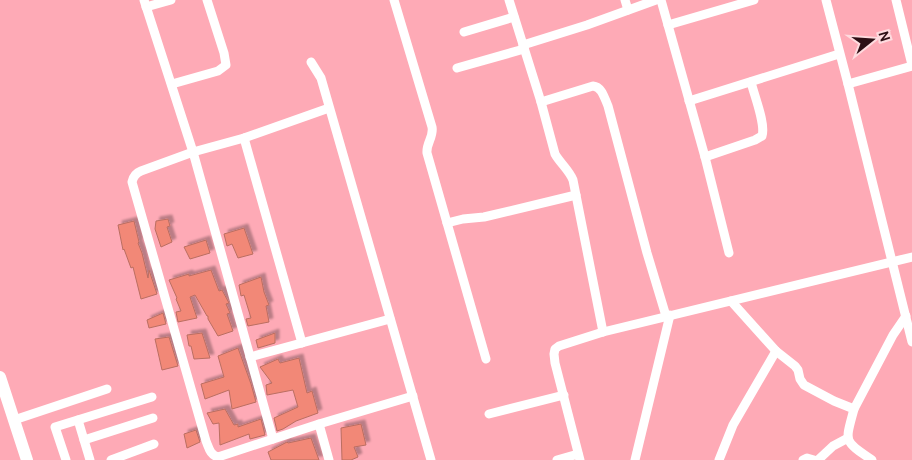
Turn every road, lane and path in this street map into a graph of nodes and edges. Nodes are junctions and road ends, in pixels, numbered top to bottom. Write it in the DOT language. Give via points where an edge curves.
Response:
graph roads {
  1 [pos="171,0"];
  2 [pos="206,0"];
  3 [pos="394,0"];
  4 [pos="509,0"];
  5 [pos="625,0"];
  6 [pos="656,0"];
  7 [pos="661,0"];
  8 [pos="754,0"];
  9 [pos="826,0"];
  10 [pos="896,0"];
  11 [pos="145,4"];
  12 [pos="628,10"];
  13 [pos="514,17"];
  14 [pos="668,25"];
  15 [pos="464,32"];
  16 [pos="524,47"];
  17 [pos="839,54"];
  18 [pos="311,62"];
  19 [pos="912,65"];
  20 [pos="457,68"];
  21 [pos="751,82"];
  22 [pos="172,84"];
  23 [pos="848,84"];
  24 [pos="689,101"];
  25 [pos="541,102"];
  26 [pos="329,108"];
  27 [pos="244,138"];
  28 [pos="193,152"];
  29 [pos="705,157"];
  30 [pos="576,195"];
  31 [pos="447,223"];
  32 [pos="729,253"];
  33 [pos="912,257"];
  34 [pos="892,261"];
  35 [pos="731,301"];
  36 [pos="668,315"];
  37 [pos="906,316"];
  38 [pos="390,319"];
  39 [pos="603,332"];
  40 [pos="912,342"];
  41 [pos="302,343"];
  42 [pos="776,351"];
  43 [pos="250,357"];
  44 [pos="486,359"];
  45 [pos="0,377"];
  46 [pos="107,389"];
  47 [pos="564,395"];
  48 [pos="412,396"];
  49 [pos="152,397"];
  50 [pos="854,410"];
  51 [pos="489,414"];
  52 [pos="153,418"];
  53 [pos="14,420"];
  54 [pos="78,420"];
  55 [pos="319,424"];
  56 [pos="848,438"];
  57 [pos="273,439"];
  58 [pos="84,440"];
  59 [pos="154,444"];
  60 [pos="579,457"];
  61 [pos="27,460"];
  62 [pos="66,460"];
  63 [pos="90,460"];
  64 [pos="111,460"];
  65 [pos="329,460"];
  66 [pos="431,460"];
  67 [pos="557,460"];
  68 [pos="635,460"];
  69 [pos="719,460"];
  70 [pos="803,460"];
  71 [pos="814,460"];
  72 [pos="818,460"];
  73 [pos="872,460"];
  1 -- 11 [label="street"];
  2 -- 22 [label="street" via="226,65 218,71"];
  3 -- 31 [label="street" via="432,127 427,153"];
  4 -- 13 [label="street"];
  5 -- 12 [label="street"];
  6 -- 12 [label="street"];
  7 -- 14 [label="street"];
  8 -- 14 [label="street"];
  9 -- 17 [label="street"];
  10 -- 19 [label="street"];
  11 -- 22 [label="street"];
  12 -- 16 [label="street"];
  13 -- 15 [label="street"];
  13 -- 16 [label="street"];
  14 -- 24 [label="street"];
  16 -- 20 [label="street"];
  16 -- 25 [label="street"];
  17 -- 21 [label="street"];
  17 -- 23 [label="street"];
  18 -- 26 [label="street" via="321,78"];
  19 -- 23 [label="street"];
  21 -- 24 [label="street"];
  21 -- 29 [label="street" via="764,131 762,136"];
  22 -- 28 [label="street"];
  23 -- 34 [label="street"];
  24 -- 29 [label="street"];
  25 -- 30 [label="street" via="555,154 572,176"];
  25 -- 36 [label="street" via="593,86 600,90 608,106 647,253"];
  26 -- 27 [label="street"];
  26 -- 38 [label="street"];
  27 -- 28 [label="street"];
  27 -- 41 [label="street"];
  28 -- 43 [label="street"];
  28 -- 57 [label="street" via="137,173 132,180 133,188 209,449 218,457"];
  29 -- 32 [label="street"];
  30 -- 31 [label="street"];
  30 -- 39 [label="street"];
  31 -- 44 [label="street"];
  33 -- 34 [label="street"];
  34 -- 35 [label="street"];
  34 -- 37 [label="street"];
  35 -- 36 [label="street"];
  35 -- 42 [label="street"];
  36 -- 39 [label="street"];
  36 -- 68 [label="street"];
  37 -- 40 [label="street"];
  37 -- 50 [label="street"];
  38 -- 41 [label="street"];
  38 -- 48 [label="street"];
  39 -- 47 [label="street" via="555,349 555,363"];
  41 -- 43 [label="street"];
  42 -- 50 [label="street" via="795,366 806,387"];
  42 -- 69 [label="street" via="733,425"];
  43 -- 57 [label="street"];
  45 -- 53 [label="street"];
  46 -- 53 [label="street"];
  47 -- 51 [label="street"];
  47 -- 60 [label="street"];
  48 -- 55 [label="street"];
  48 -- 66 [label="street"];
  49 -- 54 [label="street"];
  50 -- 56 [label="street"];
  52 -- 58 [label="street"];
  53 -- 61 [label="street"];
  54 -- 58 [label="street"];
  54 -- 62 [label="street" via="56,427"];
  55 -- 57 [label="street"];
  55 -- 65 [label="street"];
  56 -- 72 [label="street"];
  56 -- 73 [label="street" via="853,447"];
  58 -- 63 [label="street"];
  59 -- 64 [label="street"];
  60 -- 67 [label="street"];
  70 -- 71 [label="street"];
}
